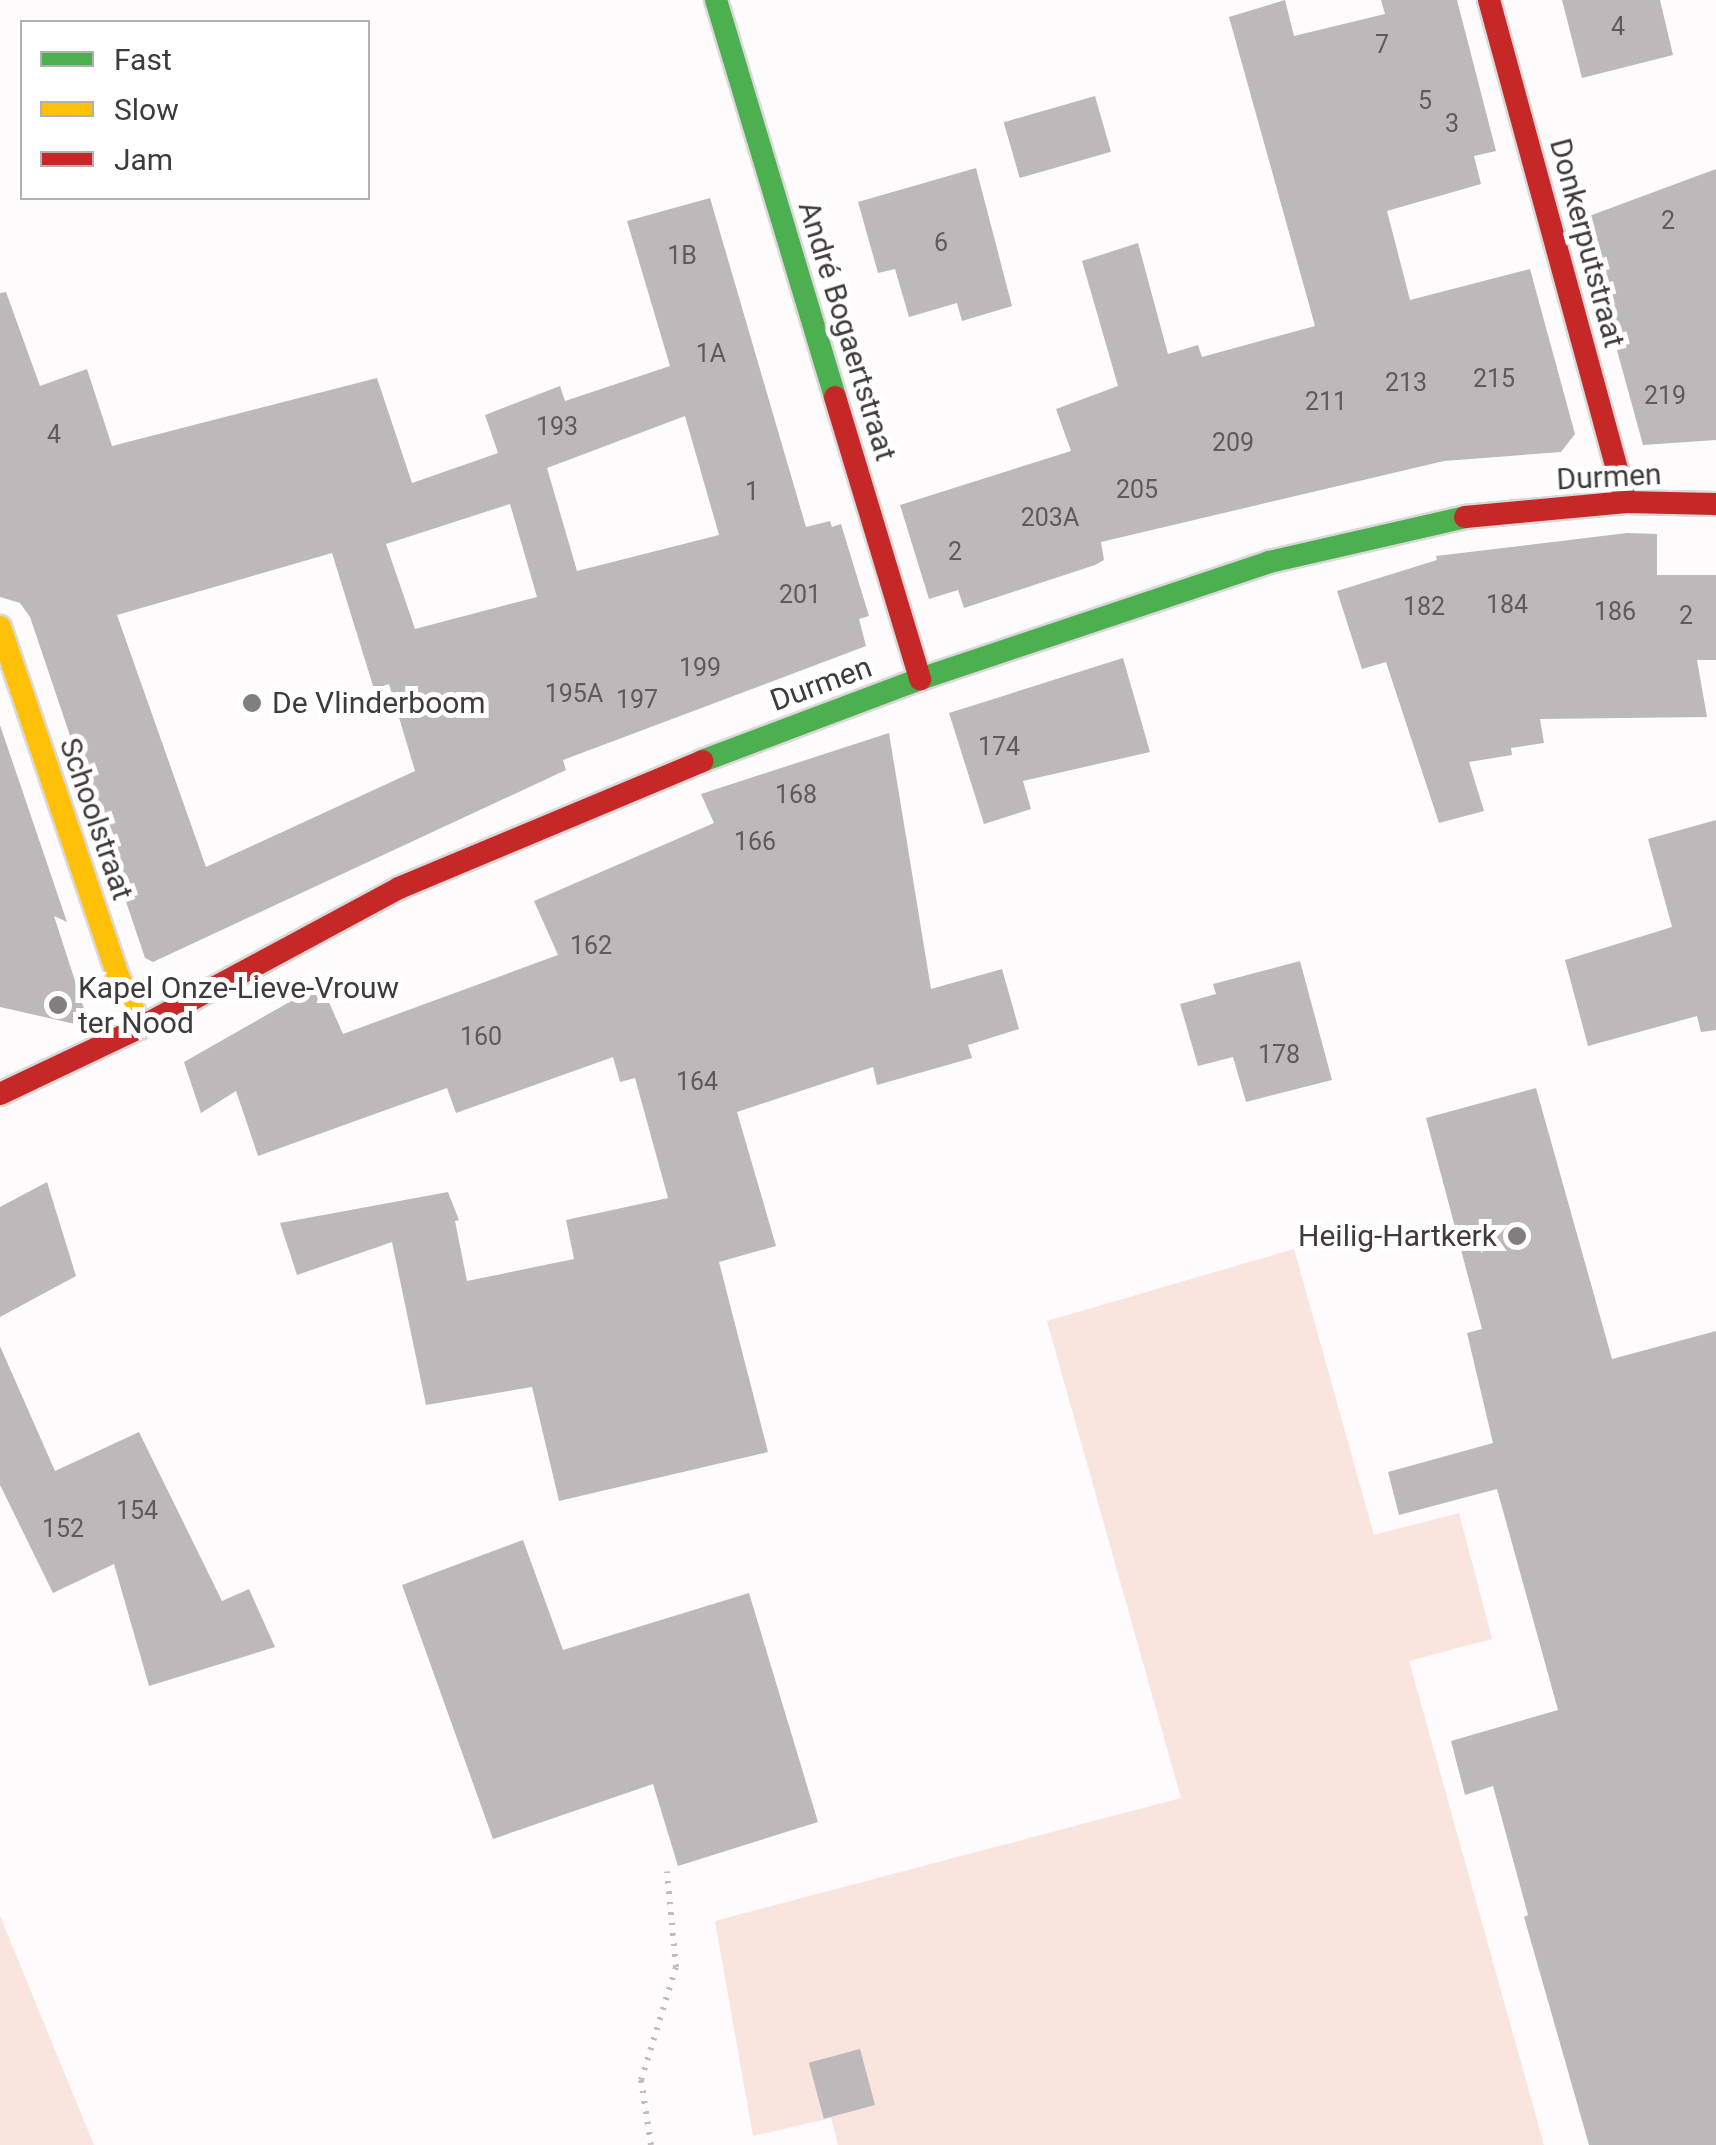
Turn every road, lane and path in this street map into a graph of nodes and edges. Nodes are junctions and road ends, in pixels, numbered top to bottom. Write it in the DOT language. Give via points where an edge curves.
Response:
graph roads {
  1 [pos="716,0"];
  2 [pos="1490,0"];
  3 [pos="1626,502"];
  4 [pos="1716,504"];
  5 [pos="0,627"];
  6 [pos="920,680"];
  7 [pos="141,1027"];
  8 [pos="0,1094"];
  9 [pos="667,1871"];
  10 [pos="652,2145"];
  1 -- 6 [label="street, André Bogaertstraat"];
  2 -- 3 [label="street, Donkerputstraat"];
  3 -- 4 [label="street, Durmen"];
  3 -- 6 [label="street, Durmen" via="1438,520 1288,557"];
  5 -- 7 [label="street, Schoolstraat"];
  6 -- 7 [label="street, Durmen" via="652,779 399,888"];
  7 -- 8 [label="street, Durmen"];
  9 -- 10 [label="path" via="676,1967 641,2080"];
}
